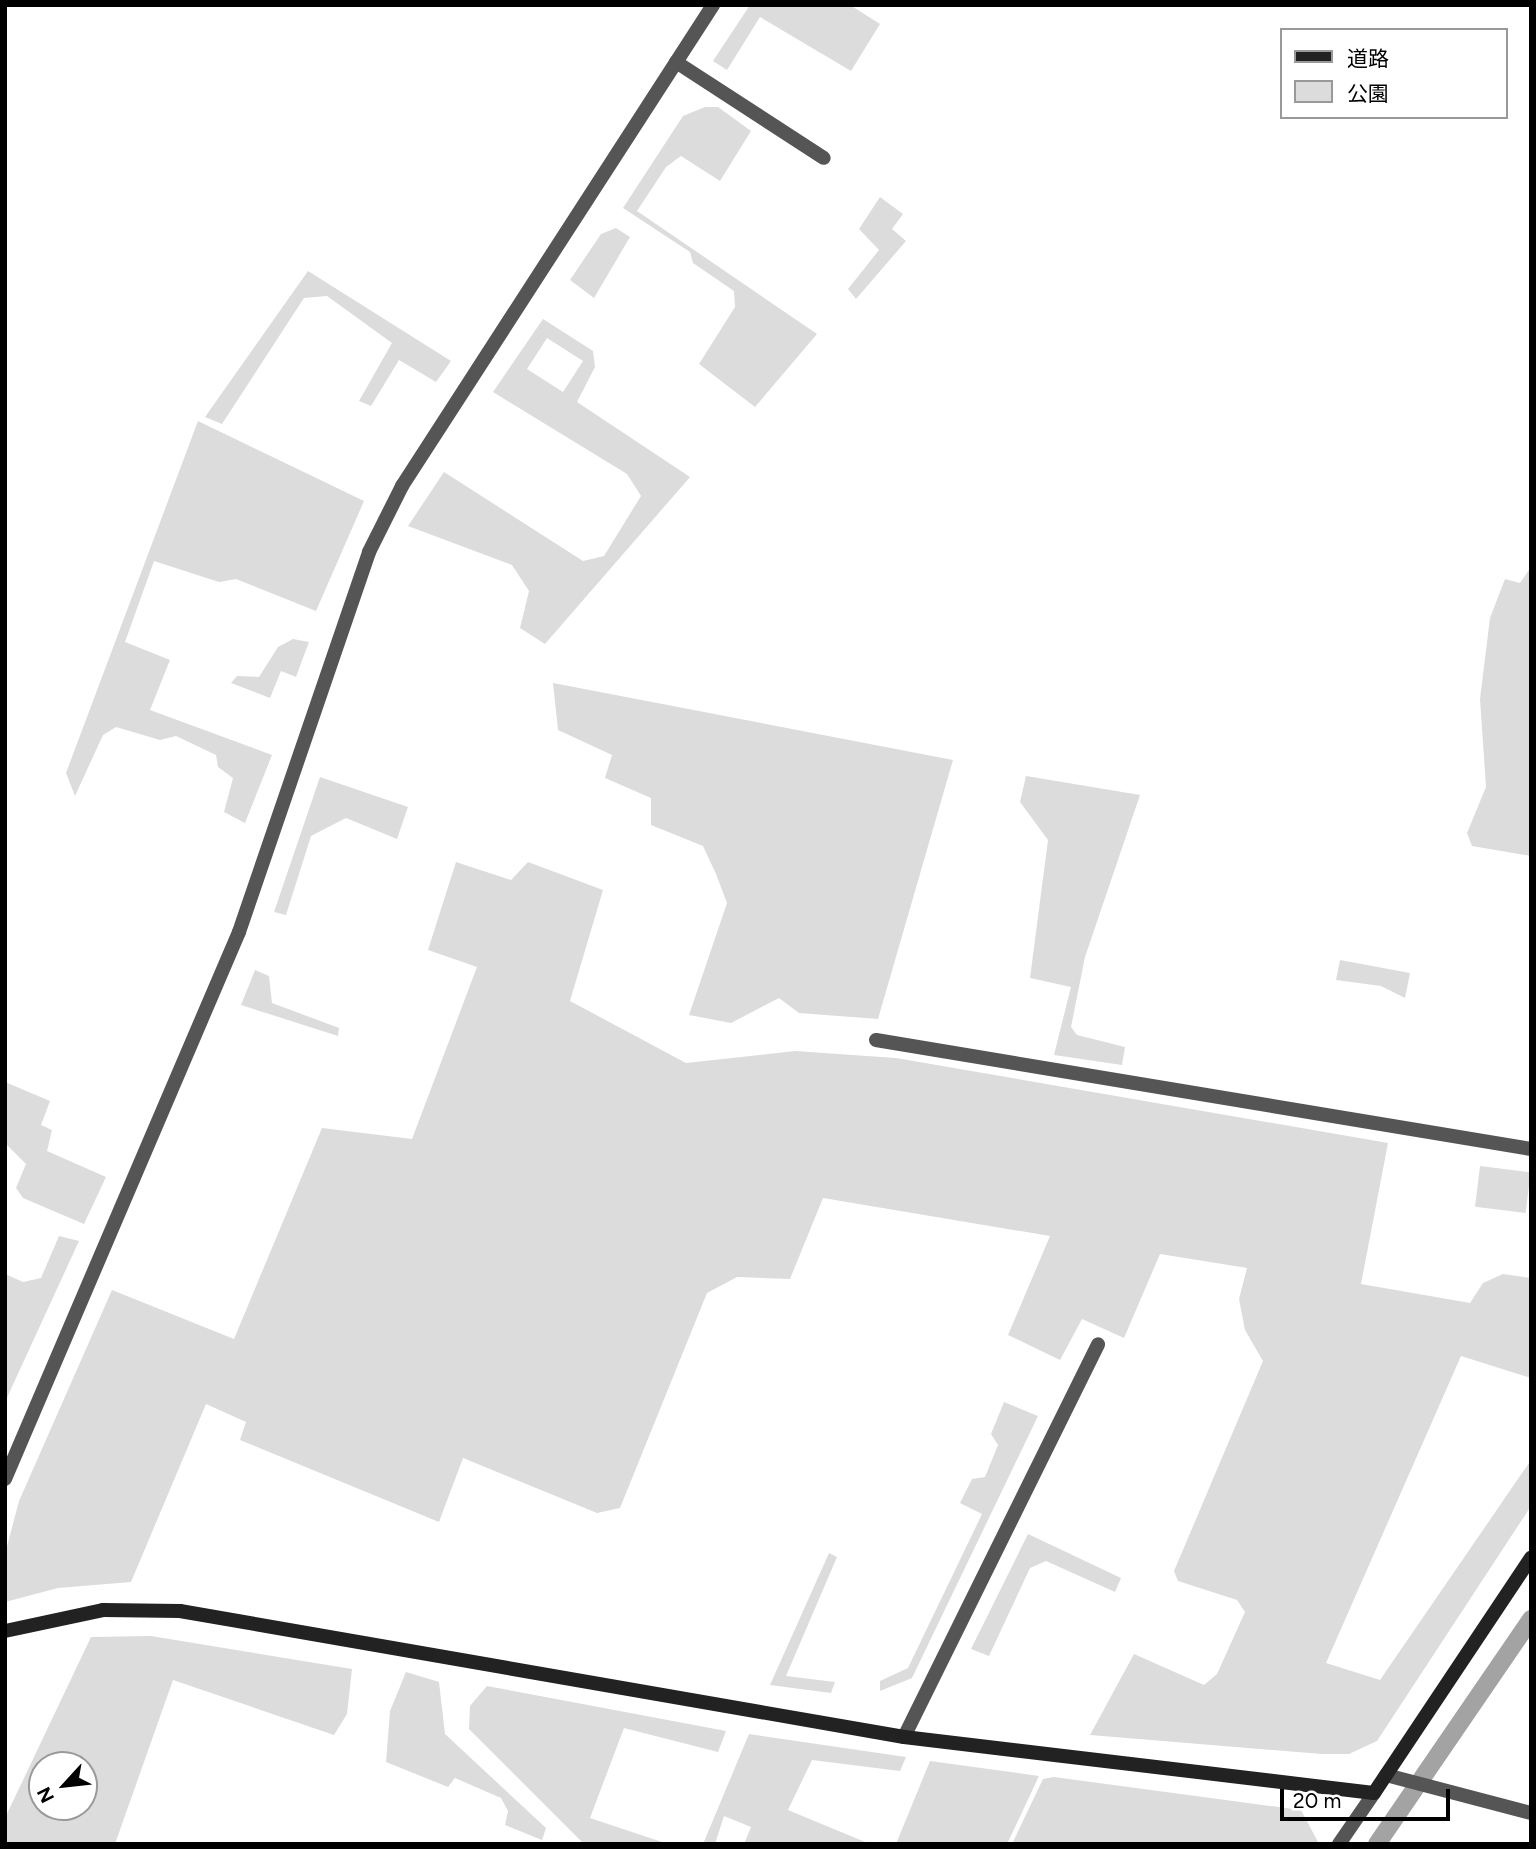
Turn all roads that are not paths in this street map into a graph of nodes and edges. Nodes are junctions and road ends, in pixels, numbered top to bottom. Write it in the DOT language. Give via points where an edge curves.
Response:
graph roads {
  1 [pos="713,5"];
  2 [pos="676,62"];
  3 [pos="824,158"];
  4 [pos="876,1040"];
  5 [pos="1531,1149"];
  6 [pos="1098,1343"];
  7 [pos="5,1479"];
  8 [pos="1531,1558"];
  9 [pos="5,1631"];
  10 [pos="904,1737"];
  11 [pos="1386,1775"];
  12 [pos="1374,1793"];
  13 [pos="1531,1814"];
  14 [pos="1339,1844"];
  1 -- 2 [label="street"];
  2 -- 3 [label="street"];
  2 -- 7 [label="street" via="402,486 369,552 239,932"];
  4 -- 5 [label="street"];
  6 -- 10 [label="street"];
  8 -- 11 [label="street"];
  9 -- 10 [label="street" via="103,1610 180,1611"];
  10 -- 12 [label="street"];
  11 -- 12 [label="street"];
  11 -- 13 [label="street"];
  12 -- 14 [label="street"];
}
